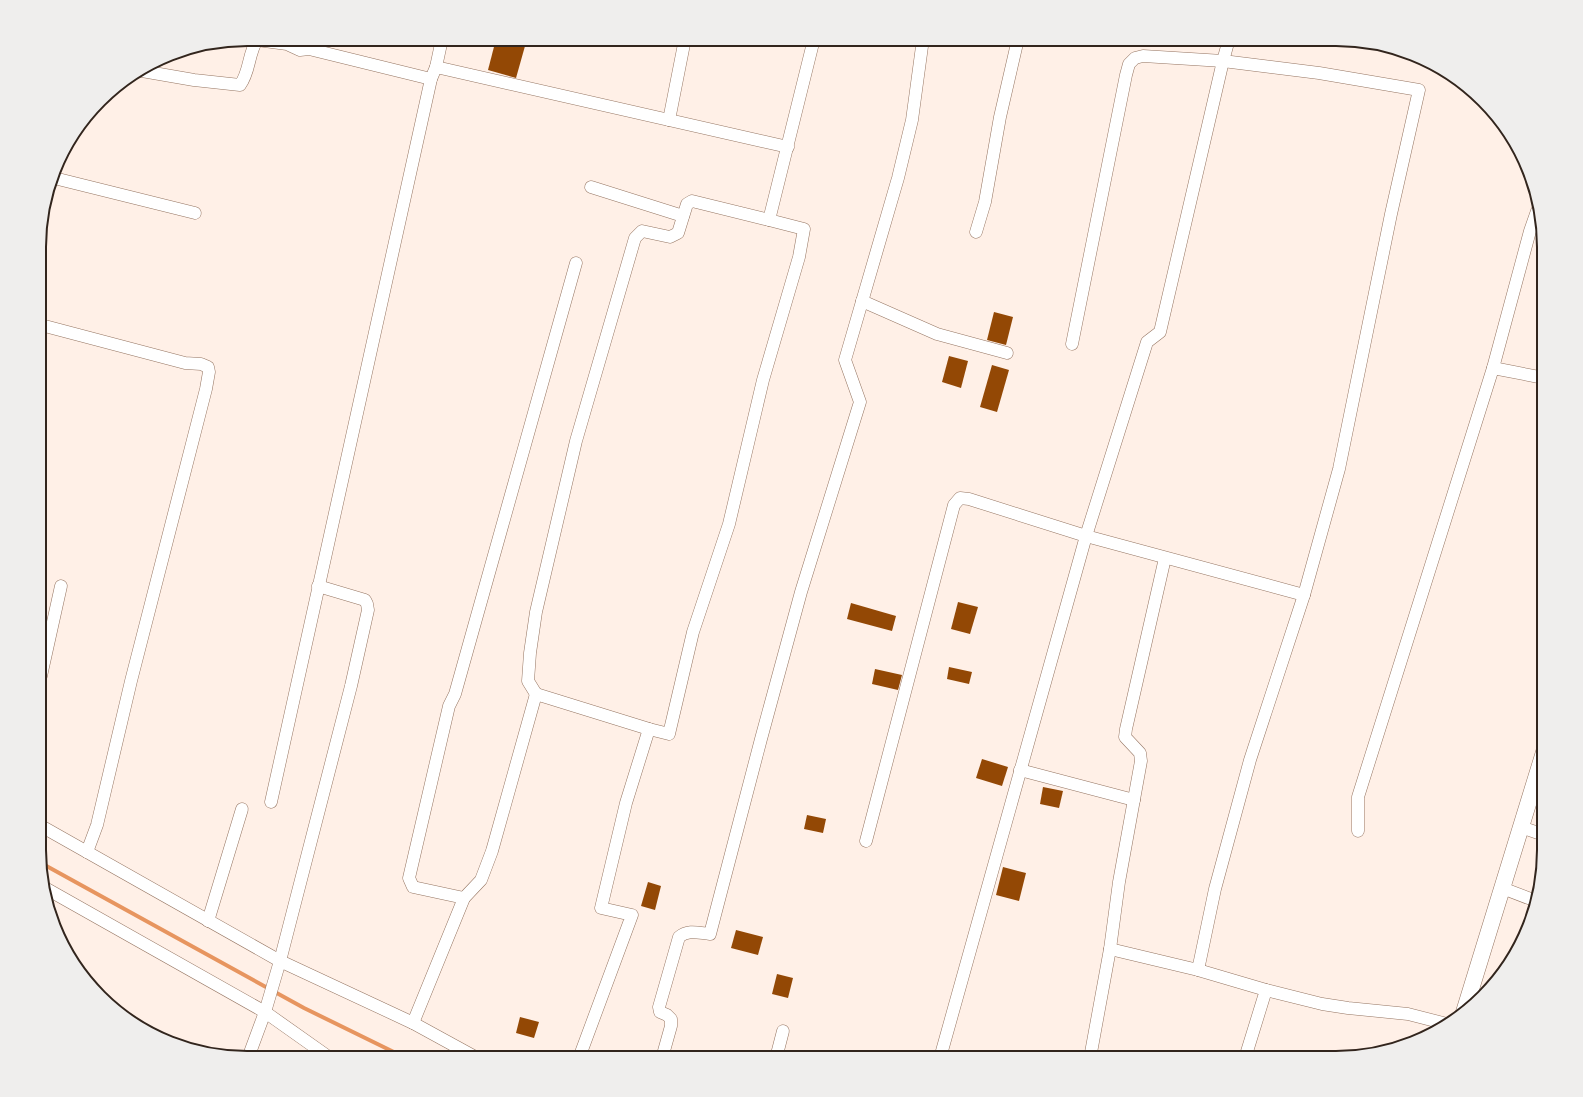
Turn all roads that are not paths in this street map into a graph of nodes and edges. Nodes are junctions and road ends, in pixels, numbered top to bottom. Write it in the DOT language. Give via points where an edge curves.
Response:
graph roads {
  1 [pos="253,46"];
  2 [pos="291,46"];
  3 [pos="440,46"];
  4 [pos="684,46"];
  5 [pos="812,46"];
  6 [pos="922,46"];
  7 [pos="1016,46"];
  8 [pos="1227,46"];
  9 [pos="1222,61"];
  10 [pos="436,67"];
  11 [pos="148,72"];
  12 [pos="431,79"];
  13 [pos="669,120"];
  14 [pos="788,147"];
  15 [pos="58,179"];
  16 [pos="591,187"];
  17 [pos="195,213"];
  18 [pos="683,216"];
  19 [pos="1535,219"];
  20 [pos="769,220"];
  21 [pos="976,232"];
  22 [pos="576,263"];
  23 [pos="862,301"];
  24 [pos="46,326"];
  25 [pos="1072,344"];
  26 [pos="1007,352"];
  27 [pos="1493,368"];
  28 [pos="1537,377"];
  29 [pos="1086,536"];
  30 [pos="1165,558"];
  31 [pos="61,586"];
  32 [pos="318,586"];
  33 [pos="1304,595"];
  34 [pos="46,654"];
  35 [pos="536,694"];
  36 [pos="649,729"];
  37 [pos="1020,770"];
  38 [pos="1537,775"];
  39 [pos="1134,800"];
  40 [pos="270,802"];
  41 [pos="242,809"];
  42 [pos="1521,827"];
  43 [pos="46,829"];
  44 [pos="1358,831"];
  45 [pos="1537,833"];
  46 [pos="866,841"];
  47 [pos="87,852"];
  48 [pos="1502,888"];
  49 [pos="50,891"];
  50 [pos="464,898"];
  51 [pos="1531,899"];
  52 [pos="208,921"];
  53 [pos="1110,949"];
  54 [pos="280,961"];
  55 [pos="1198,970"];
  56 [pos="1266,990"];
  57 [pos="1472,998"];
  58 [pos="265,1012"];
  59 [pos="413,1022"];
  60 [pos="1439,1022"];
  61 [pos="784,1031"];
  62 [pos="251,1051"];
  63 [pos="320,1051"];
  64 [pos="465,1051"];
  65 [pos="582,1051"];
  66 [pos="664,1051"];
  67 [pos="778,1051"];
  68 [pos="942,1051"];
  69 [pos="1091,1051"];
  70 [pos="1247,1051"];
  1 -- 11 [label="street" via="245,78 240,85"];
  2 -- 12 [label="street"];
  3 -- 10 [label="street"];
  4 -- 13 [label="street"];
  5 -- 14 [label="street"];
  6 -- 23 [label="street" via="912,120"];
  7 -- 21 [label="street" via="985,202"];
  8 -- 9 [label="street"];
  9 -- 25 [label="street" via="1142,56 1129,64"];
  9 -- 29 [label="street" via="1160,332 1147,342"];
  9 -- 33 [label="street" via="1326,74 1419,90 1338,469"];
  10 -- 12 [label="street"];
  10 -- 13 [label="street"];
  12 -- 32 [label="street"];
  13 -- 14 [label="street"];
  14 -- 20 [label="street"];
  15 -- 17 [label="street"];
  16 -- 18 [label="street"];
  18 -- 20 [label="street" via="687,204 692,201"];
  18 -- 35 [label="street" via="675,235 670,237 642,231 635,238 576,442 536,612 528,680"];
  19 -- 27 [label="street"];
  20 -- 36 [label="street" via="804,229 799,257 763,380 729,524 693,632 669,734"];
  22 -- 50 [label="street" via="455,694 449,706 409,878 413,887"];
  23 -- 26 [label="street" via="937,334"];
  23 -- 66 [label="street" via="845,360 860,402 799,599 710,934 684,932 679,937 659,1007 660,1012 671,1019"];
  24 -- 47 [label="street" via="185,363 201,364 208,367 209,372 130,681 97,825"];
  27 -- 28 [label="street"];
  27 -- 44 [label="street" via="1358,797"];
  29 -- 30 [label="street"];
  29 -- 37 [label="street"];
  29 -- 46 [label="street" via="970,499 960,498 954,505"];
  30 -- 33 [label="street"];
  30 -- 39 [label="street" via="1126,729 1125,737 1140,753 1141,761"];
  31 -- 34 [label="street"];
  32 -- 40 [label="street"];
  32 -- 54 [label="street" via="365,600 368,610"];
  33 -- 55 [label="street" via="1250,760 1215,889"];
  35 -- 36 [label="street"];
  35 -- 50 [label="street" via="492,851 481,880"];
  36 -- 65 [label="street" via="626,803 601,908 632,915"];
  37 -- 39 [label="street"];
  37 -- 68 [label="street"];
  38 -- 42 [label="street"];
  39 -- 53 [label="street"];
  41 -- 52 [label="street"];
  42 -- 45 [label="street"];
  42 -- 48 [label="street"];
  43 -- 47 [label="street"];
  47 -- 52 [label="street"];
  48 -- 51 [label="street"];
  48 -- 57 [label="street"];
  49 -- 58 [label="street"];
  50 -- 59 [label="street"];
  52 -- 54 [label="street"];
  53 -- 55 [label="street"];
  53 -- 69 [label="street"];
  54 -- 58 [label="street"];
  54 -- 59 [label="street"];
  55 -- 56 [label="street"];
  56 -- 60 [label="street" via="1322,1004 1408,1014"];
  56 -- 70 [label="street"];
  58 -- 62 [label="street"];
  58 -- 63 [label="street"];
  59 -- 64 [label="street"];
  61 -- 67 [label="street"];
}
